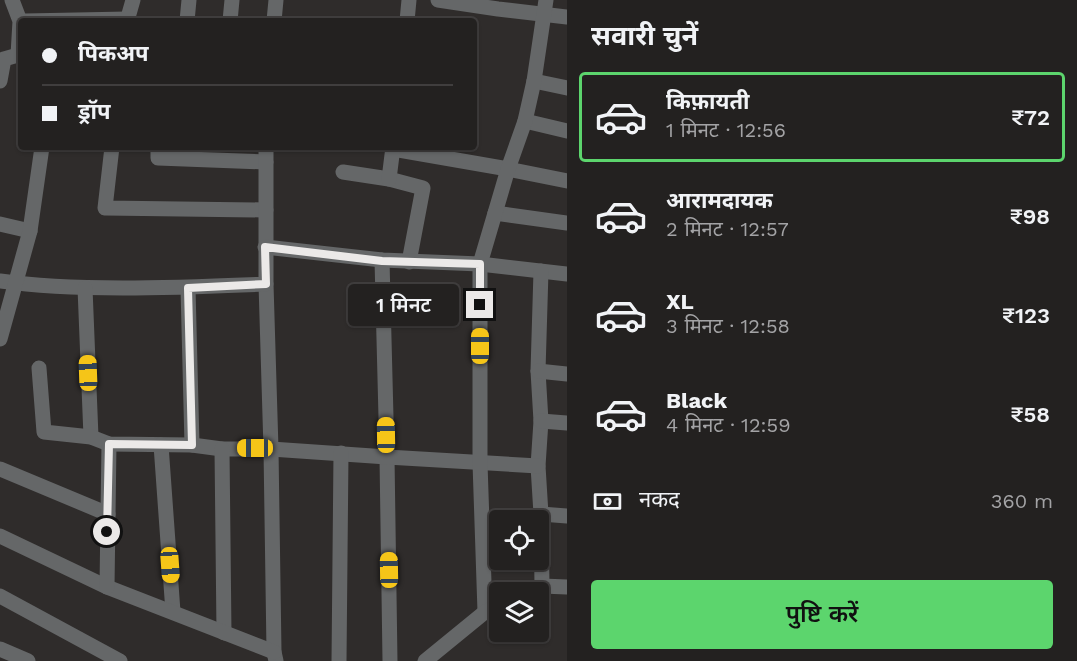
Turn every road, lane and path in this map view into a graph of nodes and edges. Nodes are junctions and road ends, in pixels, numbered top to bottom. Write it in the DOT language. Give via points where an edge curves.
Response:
graph roads {
  1 [pos="12,0"];
  2 [pos="133,0"];
  3 [pos="189,0"];
  4 [pos="232,0"];
  5 [pos="276,0"];
  6 [pos="409,0"];
  7 [pos="438,0"];
  8 [pos="498,5"];
  9 [pos="545,8"];
  10 [pos="567,17"];
  11 [pos="21,18"];
  12 [pos="128,18"];
  13 [pos="188,18"];
  14 [pos="230,18"];
  15 [pos="274,18"];
  16 [pos="407,18"];
  17 [pos="18,55"];
  18 [pos="2,58"];
  19 [pos="18,65"];
  20 [pos="0,81"];
  21 [pos="534,81"];
  22 [pos="567,88"];
  23 [pos="525,121"];
  24 [pos="567,131"];
  25 [pos="42,150"];
  26 [pos="112,150"];
  27 [pos="158,150"];
  28 [pos="393,150"];
  29 [pos="404,150"];
  30 [pos="266,154"];
  31 [pos="508,169"];
  32 [pos="343,172"];
  33 [pos="389,179"];
  34 [pos="567,181"];
  35 [pos="266,210"];
  36 [pos="495,213"];
  37 [pos="567,223"];
  38 [pos="0,225"];
  39 [pos="30,231"];
  40 [pos="265,247"];
  41 [pos="382,261"];
  42 [pos="409,262"];
  43 [pos="480,264"];
  44 [pos="541,272"];
  45 [pos="567,274"];
  46 [pos="8,282"];
  47 [pos="266,284"];
  48 [pos="85,288"];
  49 [pos="188,288"];
  50 [pos="0,339"];
  51 [pos="39,368"];
  52 [pos="538,371"];
  53 [pos="567,374"];
  54 [pos="542,421"];
  55 [pos="567,423"];
  56 [pos="91,437"];
  57 [pos="109,444"];
  58 [pos="161,445"];
  59 [pos="192,445"];
  60 [pos="222,448"];
  61 [pos="271,448"];
  62 [pos="341,453"];
  63 [pos="387,457"];
  64 [pos="480,463"];
  65 [pos="538,466"];
  66 [pos="0,469"];
  67 [pos="541,510"];
  68 [pos="108,514"];
  69 [pos="549,515"];
  70 [pos="567,516"];
  71 [pos="0,536"];
  72 [pos="107,586"];
  73 [pos="567,587"];
  74 [pos="549,588"];
  75 [pos="0,596"];
  76 [pos="489,610"];
  77 [pos="173,612"];
  78 [pos="485,612"];
  79 [pos="224,633"];
  80 [pos="0,649"];
  81 [pos="275,657"];
  82 [pos="28,661"];
  83 [pos="120,661"];
  84 [pos="339,661"];
  85 [pos="390,661"];
  86 [pos="425,661"];
  1 -- 11 [label="street"];
  2 -- 12 [label="street"];
  3 -- 13 [label="street"];
  4 -- 14 [label="street"];
  5 -- 15 [label="street"];
  6 -- 16 [label="street"];
  7 -- 8 [label="street"];
  8 -- 9 [label="street"];
  9 -- 10 [label="street"];
  9 -- 21 [label="street"];
  17 -- 18 [label="street"];
  18 -- 19 [label="street"];
  18 -- 20 [label="street"];
  21 -- 22 [label="street"];
  21 -- 23 [label="street"];
  23 -- 24 [label="street"];
  23 -- 31 [label="street"];
  25 -- 39 [label="street"];
  26 -- 35 [label="street" via="105,208"];
  27 -- 30 [label="street" via="158,158"];
  28 -- 33 [label="street"];
  29 -- 31 [label="street"];
  30 -- 35 [label="street"];
  31 -- 34 [label="street"];
  31 -- 36 [label="street"];
  32 -- 33 [label="street"];
  33 -- 42 [label="street" via="423,188"];
  35 -- 40 [label="street"];
  36 -- 37 [label="street"];
  36 -- 43 [label="street"];
  38 -- 39 [label="street"];
  39 -- 46 [label="street"];
  40 -- 41 [label="street"];
  40 -- 47 [label="street"];
  41 -- 42 [label="street"];
  41 -- 63 [label="street"];
  42 -- 43 [label="street"];
  43 -- 44 [label="street"];
  43 -- 64 [label="street"];
  44 -- 45 [label="street"];
  44 -- 52 [label="street"];
  46 -- 48 [label="street"];
  46 -- 50 [label="street"];
  47 -- 49 [label="street"];
  47 -- 61 [label="street"];
  48 -- 49 [label="street"];
  48 -- 56 [label="street"];
  49 -- 59 [label="street"];
  51 -- 56 [label="street" via="44,432"];
  52 -- 53 [label="street"];
  52 -- 54 [label="street"];
  54 -- 55 [label="street"];
  54 -- 65 [label="street"];
  56 -- 57 [label="street"];
  57 -- 58 [label="street"];
  57 -- 68 [label="street"];
  58 -- 59 [label="street"];
  58 -- 77 [label="street"];
  59 -- 60 [label="street"];
  60 -- 61 [label="street"];
  60 -- 79 [label="street"];
  61 -- 62 [label="street"];
  61 -- 81 [label="street"];
  62 -- 63 [label="street"];
  62 -- 84 [label="street"];
  63 -- 64 [label="street"];
  63 -- 85 [label="street"];
  64 -- 65 [label="street"];
  64 -- 78 [label="street"];
  65 -- 67 [label="street"];
  66 -- 68 [label="street"];
  68 -- 72 [label="street"];
  69 -- 70 [label="street"];
  71 -- 72 [label="street"];
  72 -- 77 [label="street"];
  73 -- 74 [label="street"];
  75 -- 83 [label="street"];
  76 -- 78 [label="street"];
  77 -- 79 [label="street"];
  78 -- 86 [label="street"];
  79 -- 81 [label="street"];
  80 -- 82 [label="street"];
}
